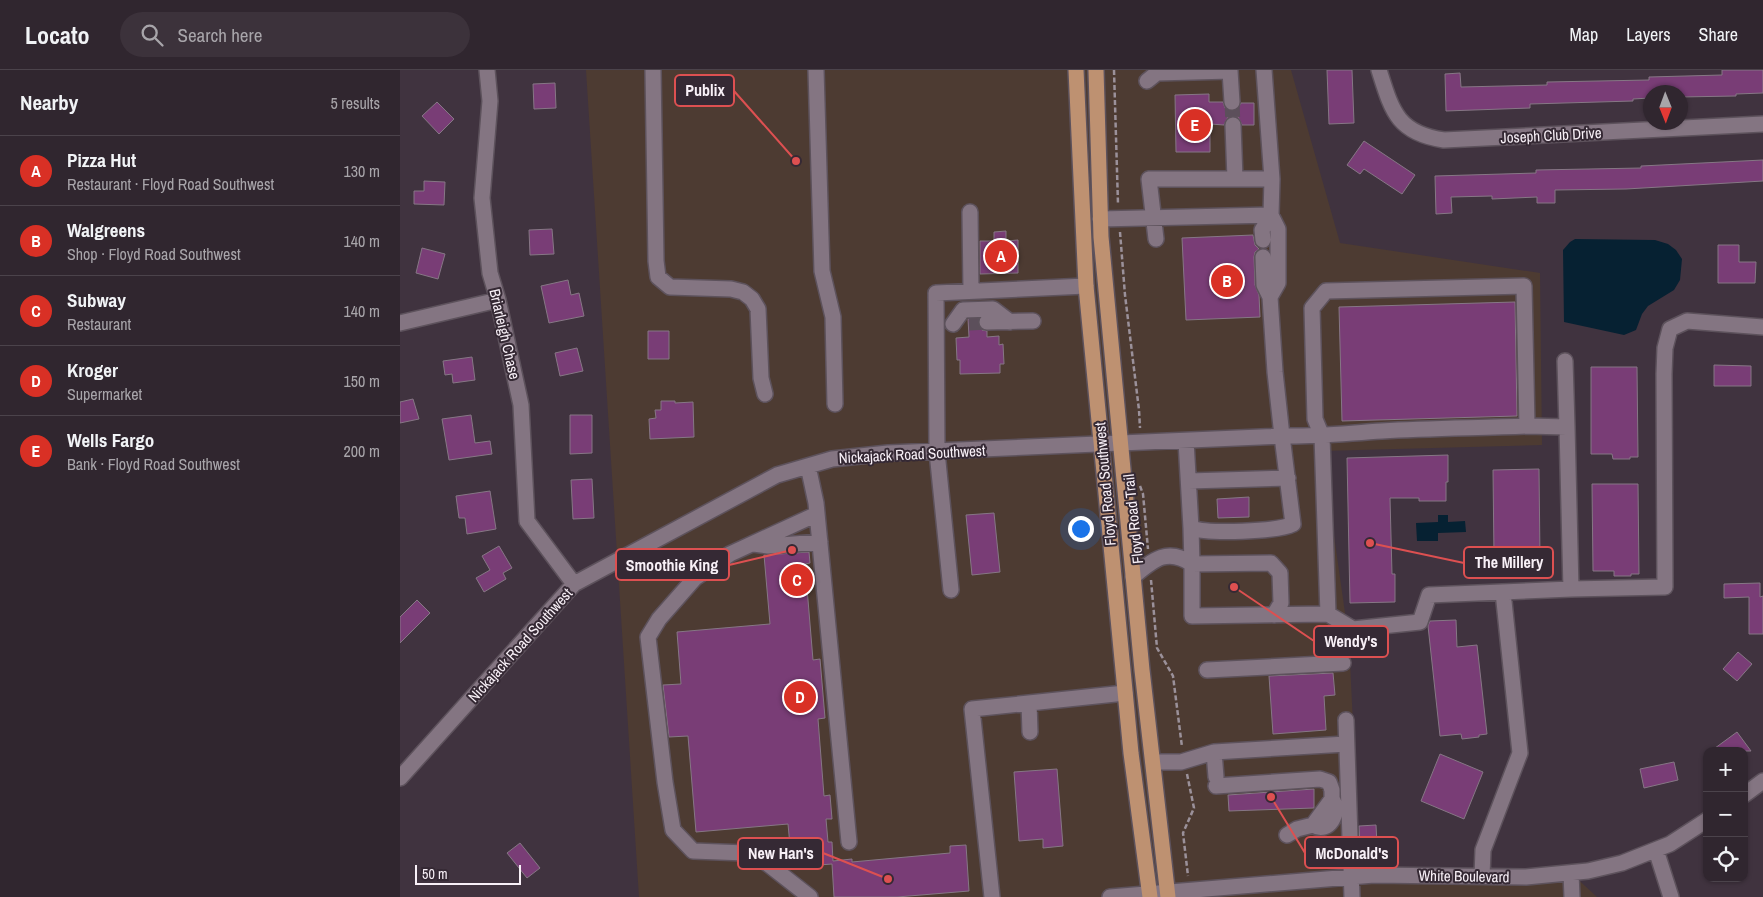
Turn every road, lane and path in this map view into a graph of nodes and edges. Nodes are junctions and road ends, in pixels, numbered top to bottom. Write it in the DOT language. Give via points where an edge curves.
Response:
graph roads {
  1 [pos="488,70"];
  2 [pos="653,70"];
  3 [pos="816,70"];
  4 [pos="1076,70"];
  5 [pos="1096,70"];
  6 [pos="1114,70"];
  7 [pos="1264,70"];
  8 [pos="1379,70"];
  9 [pos="1148,81"];
  10 [pos="1232,102"];
  11 [pos="1233,124"];
  12 [pos="1763,124"];
  13 [pos="1235,179"];
  14 [pos="1272,179"];
  15 [pos="970,212"];
  16 [pos="1271,215"];
  17 [pos="1119,218"];
  18 [pos="1152,218"];
  19 [pos="1100,219"];
  20 [pos="1156,240"];
  21 [pos="1262,240"];
  22 [pos="1263,257"];
  23 [pos="1086,286"];
  24 [pos="971,291"];
  25 [pos="1270,297"];
  26 [pos="498,300"];
  27 [pos="1033,321"];
  28 [pos="987,322"];
  29 [pos="1010,322"];
  30 [pos="400,323"];
  31 [pos="969,323"];
  32 [pos="953,324"];
  33 [pos="937,325"];
  34 [pos="1763,327"];
  35 [pos="1565,362"];
  36 [pos="765,394"];
  37 [pos="835,404"];
  38 [pos="1527,426"];
  39 [pos="1567,427"];
  40 [pos="1282,436"];
  41 [pos="1322,436"];
  42 [pos="1186,441"];
  43 [pos="1140,443"];
  44 [pos="1101,444"];
  45 [pos="1120,444"];
  46 [pos="937,452"];
  47 [pos="808,466"];
  48 [pos="1288,478"];
  49 [pos="1189,481"];
  50 [pos="1140,485"];
  51 [pos="817,514"];
  52 [pos="1191,528"];
  53 [pos="820,542"];
  54 [pos="752,544"];
  55 [pos="1149,563"];
  56 [pos="1192,564"];
  57 [pos="1133,577"];
  58 [pos="574,584"];
  59 [pos="1571,589"];
  60 [pos="951,590"];
  61 [pos="1503,592"];
  62 [pos="1328,614"];
  63 [pos="1274,615"];
  64 [pos="1342,663"];
  65 [pos="1207,670"];
  66 [pos="1125,693"];
  67 [pos="1029,703"];
  68 [pos="1346,720"];
  69 [pos="1030,732"];
  70 [pos="1346,744"];
  71 [pos="1214,752"];
  72 [pos="1184,761"];
  73 [pos="1153,762"];
  74 [pos="400,778"];
  75 [pos="1763,781"];
  76 [pos="1748,792"];
  77 [pos="1703,823"];
  78 [pos="1287,835"];
  79 [pos="850,842"];
  80 [pos="1656,850"];
  81 [pos="1570,873"];
  82 [pos="1482,876"];
  83 [pos="1351,877"];
  84 [pos="1190,891"];
  85 [pos="1168,894"];
  86 [pos="1150,895"];
  87 [pos="810,897"];
  88 [pos="992,897"];
  89 [pos="1110,897"];
  90 [pos="1352,897"];
  91 [pos="1572,897"];
  92 [pos="1671,897"];
  1 -- 26 [label="street, Briarleigh Chase" via="490,101 482,198 490,274"];
  2 -- 36 [label="street" via="658,277 670,287 731,290 743,292 752,299 758,308 760,378"];
  3 -- 37 [label="street" via="822,271 833,317"];
  4 -- 23 [label="main road, Floyd Road Southwest"];
  5 -- 19 [label="main road, Floyd Road Southwest"];
  6 -- 17 [label="path"];
  7 -- 14 [label="street"];
  8 -- 12 [label="street, Joseph Club Drive" via="1398,118 1427,138 1444,140"];
  9 -- 10 [label="street" via="1157,73 1230,72"];
  11 -- 13 [label="street"];
  13 -- 14 [label="street"];
  13 -- 18 [label="street" via="1149,179"];
  14 -- 16 [label="street"];
  15 -- 24 [label="street"];
  16 -- 18 [label="street"];
  16 -- 21 [label="street" via="1262,230"];
  16 -- 25 [label="street" via="1278,229 1278,283"];
  17 -- 18 [label="street"];
  17 -- 19 [label="street"];
  17 -- 43 [label="path"];
  18 -- 20 [label="street"];
  19 -- 45 [label="main road, Floyd Road Southwest"];
  22 -- 25 [label="street" via="1264,285"];
  23 -- 24 [label="street"];
  23 -- 44 [label="main road, Floyd Road Southwest"];
  24 -- 33 [label="street" via="936,293"];
  25 -- 40 [label="street"];
  26 -- 30 [label="street"];
  26 -- 58 [label="street, Briarleigh Chase" via="521,405 527,521"];
  27 -- 29 [label="street"];
  28 -- 29 [label="street"];
  29 -- 32 [label="street" via="994,309 963,310"];
  31 -- 32 [label="street"];
  32 -- 33 [label="street"];
  33 -- 46 [label="street"];
  34 -- 59 [label="street" via="1687,321 1670,329 1665,348 1665,587"];
  35 -- 39 [label="street"];
  38 -- 39 [label="street, Nickajack Road Southwest"];
  38 -- 41 [label="street, Nickajack Road Southwest"];
  38 -- 41 [label="street" via="1524,286 1326,291 1312,308 1315,419"];
  39 -- 59 [label="street"];
  40 -- 41 [label="street, Nickajack Road Southwest"];
  40 -- 42 [label="street, Nickajack Road Southwest"];
  40 -- 48 [label="street"];
  41 -- 62 [label="street"];
  42 -- 43 [label="street, Nickajack Road Southwest"];
  42 -- 49 [label="street"];
  43 -- 45 [label="street, Nickajack Road Southwest"];
  44 -- 45 [label="street, Nickajack Road Southwest"];
  44 -- 46 [label="street, Nickajack Road Southwest"];
  44 -- 66 [label="main road, Floyd Road Southwest"];
  45 -- 57 [label="main road, Floyd Road Southwest"];
  46 -- 47 [label="street, Nickajack Road Southwest" via="832,459"];
  46 -- 60 [label="street"];
  47 -- 51 [label="street"];
  47 -- 58 [label="street, Nickajack Road Southwest" via="777,475"];
  48 -- 49 [label="street"];
  48 -- 52 [label="street" via="1293,524 1288,527 1222,531"];
  49 -- 52 [label="street"];
  50 -- 55 [label="path, Floyd Road Trail"];
  51 -- 53 [label="street"];
  51 -- 54 [label="street"];
  52 -- 56 [label="street"];
  53 -- 54 [label="street"];
  53 -- 79 [label="street"];
  54 -- 87 [label="street" via="730,554 695,578 659,619 648,637 665,782 673,830 693,851 746,853 764,861"];
  55 -- 56 [label="street" via="1157,558 1181,556"];
  55 -- 57 [label="street"];
  55 -- 72 [label="path, Floyd Road Trail" via="1157,648 1173,676"];
  56 -- 63 [label="street" via="1192,616"];
  56 -- 63 [label="street" via="1271,563 1280,573 1281,602"];
  57 -- 73 [label="main road, Floyd Road Southwest"];
  58 -- 74 [label="street, Nickajack Road Southwest"];
  59 -- 61 [label="street"];
  61 -- 62 [label="street" via="1429,596 1420,622 1353,629"];
  61 -- 82 [label="street" via="1520,753 1483,850"];
  62 -- 63 [label="street"];
  64 -- 65 [label="street"];
  66 -- 67 [label="street"];
  66 -- 86 [label="main road, Floyd Road Southwest"];
  67 -- 69 [label="street"];
  67 -- 88 [label="street" via="972,709"];
  68 -- 70 [label="street"];
  70 -- 71 [label="street"];
  70 -- 83 [label="street"];
  71 -- 72 [label="street"];
  71 -- 78 [label="street" via="1216,782 1320,779 1329,782 1336,808 1330,824 1297,829"];
  72 -- 73 [label="street"];
  72 -- 84 [label="path, Floyd Road Trail" via="1194,808 1183,833"];
  73 -- 85 [label="main road, Floyd Road Southwest"];
  75 -- 76 [label="street"];
  77 -- 80 [label="street, White Boulevard"];
  80 -- 81 [label="street, White Boulevard" via="1622,863"];
  80 -- 92 [label="street"];
  81 -- 82 [label="street, White Boulevard"];
  81 -- 91 [label="street"];
  82 -- 83 [label="street, White Boulevard"];
  83 -- 84 [label="street, White Boulevard"];
  83 -- 90 [label="street"];
  84 -- 85 [label="street, White Boulevard"];
  85 -- 86 [label="street, White Boulevard"];
  86 -- 89 [label="street, White Boulevard"];
}
